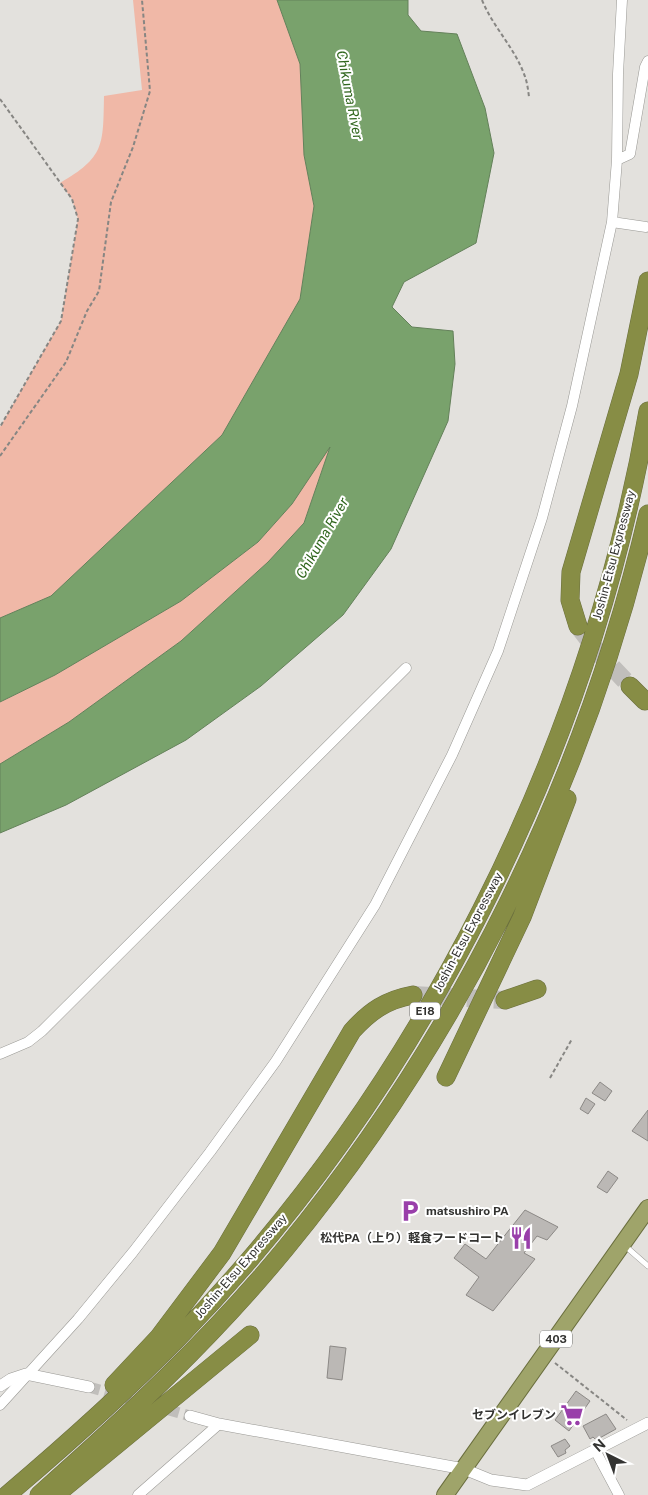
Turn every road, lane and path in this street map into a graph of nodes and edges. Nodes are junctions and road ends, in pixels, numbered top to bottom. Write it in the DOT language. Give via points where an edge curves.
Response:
graph roads {
  1 [pos="142,0"];
  2 [pos="482,0"];
  3 [pos="622,0"];
  4 [pos="648,61"];
  5 [pos="530,97"];
  6 [pos="0,99"];
  7 [pos="617,160"];
  8 [pos="612,222"];
  9 [pos="646,227"];
  10 [pos="648,281"];
  11 [pos="648,411"];
  12 [pos="0,427"];
  13 [pos="0,456"];
  14 [pos="648,514"];
  15 [pos="621,619"];
  16 [pos="578,626"];
  17 [pos="406,668"];
  18 [pos="630,686"];
  19 [pos="645,701"];
  20 [pos="537,989"];
  21 [pos="414,995"];
  22 [pos="505,1000"];
  23 [pos="572,1039"];
  24 [pos="0,1054"];
  25 [pos="446,1077"];
  26 [pos="550,1078"];
  27 [pos="648,1208"];
  28 [pos="624,1245"];
  29 [pos="648,1266"];
  30 [pos="250,1335"];
  31 [pos="545,1355"];
  32 [pos="26,1374"];
  33 [pos="0,1386"];
  34 [pos="89,1387"];
  35 [pos="0,1405"];
  36 [pos="190,1416"];
  37 [pos="648,1423"];
  38 [pos="219,1424"];
  39 [pos="634,1430"];
  40 [pos="595,1450"];
  41 [pos="464,1469"];
  42 [pos="5,1495"];
  43 [pos="39,1495"];
  44 [pos="55,1495"];
  45 [pos="138,1495"];
  46 [pos="445,1495"];
  47 [pos="619,1495"];
  1 -- 13 [label="path" via="150,91 133,147 111,202 99,292 66,362"];
  2 -- 5 [label="path" via="490,20 511,48 524,74"];
  3 -- 7 [label="street"];
  4 -- 7 [label="street" via="630,154"];
  6 -- 12 [label="path" via="72,198 78,219 61,321"];
  7 -- 8 [label="street"];
  8 -- 9 [label="street"];
  8 -- 32 [label="street" via="572,406 542,518 498,650 448,764 375,905 276,1061 133,1252 78,1319"];
  10 -- 16 [label="highway" via="629,374 571,572 570,600"];
  11 -- 42 [label="highway, Joshin-Etsu Expressway / E18" via="617,551 554,748 506,860 418,1023 310,1183 227,1285 130,1386"];
  14 -- 15 [label="highway, Joshin-Etsu Expressway / E18"];
  15 -- 25 [label="highway" via="596,715 548,852 522,917"];
  15 -- 43 [label="highway, Joshin-Etsu Expressway / E18" via="571,760 524,870 469,977 406,1084 328,1195 242,1300 144,1400"];
  17 -- 24 [label="street" via="42,1031 28,1042"];
  18 -- 19 [label="highway"];
  20 -- 22 [label="highway"];
  21 -- 42 [label="highway" via="374,1009 352,1031 247,1212 192,1295 118,1381"];
  23 -- 26 [label="path"];
  27 -- 28 [label="highway, 403"];
  28 -- 29 [label="lane"];
  28 -- 31 [label="highway, 403"];
  30 -- 44 [label="highway"];
  31 -- 39 [label="path" via="631,1424"];
  31 -- 41 [label="highway, 403"];
  32 -- 33 [label="street"];
  32 -- 34 [label="street"];
  32 -- 35 [label="street"];
  36 -- 38 [label="street"];
  37 -- 39 [label="street"];
  38 -- 41 [label="street"];
  38 -- 45 [label="street"];
  39 -- 40 [label="street"];
  40 -- 41 [label="street" via="527,1485 491,1480"];
  40 -- 47 [label="street"];
  41 -- 46 [label="highway, 403"];
}
